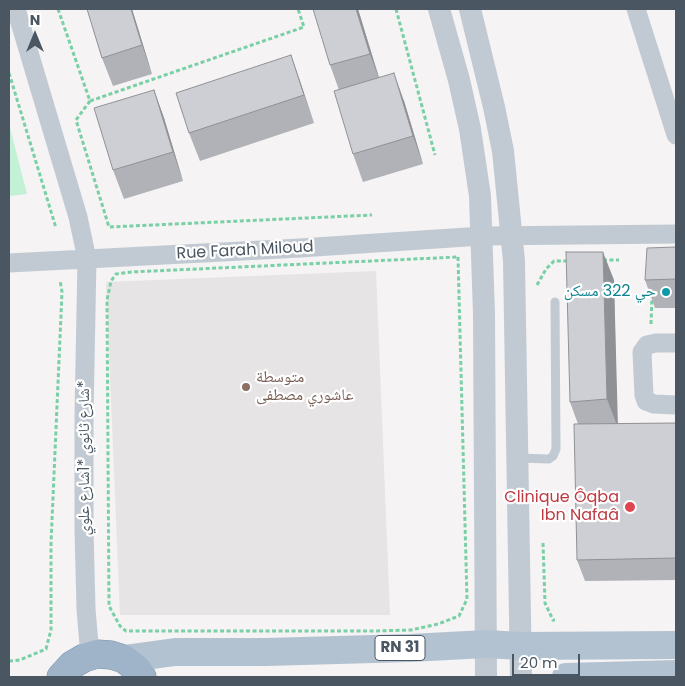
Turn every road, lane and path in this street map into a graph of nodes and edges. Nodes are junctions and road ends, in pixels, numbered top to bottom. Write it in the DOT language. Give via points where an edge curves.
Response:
graph roads {
  1 [pos="16,9"];
  2 [pos="58,9"];
  3 [pos="298,9"];
  4 [pos="396,9"];
  5 [pos="440,9"];
  6 [pos="470,9"];
  7 [pos="636,9"];
  8 [pos="9,73"];
  9 [pos="90,101"];
  10 [pos="676,135"];
  11 [pos="435,155"];
  12 [pos="372,215"];
  13 [pos="56,228"];
  14 [pos="676,234"];
  15 [pos="482,236"];
  16 [pos="512,236"];
  17 [pos="458,257"];
  18 [pos="87,259"];
  19 [pos="42,261"];
  20 [pos="9,263"];
  21 [pos="652,292"];
  22 [pos="555,302"];
  23 [pos="651,328"];
  24 [pos="676,343"];
  25 [pos="676,405"];
  26 [pos="518,458"];
  27 [pos="486,644"];
  28 [pos="676,645"];
  29 [pos="521,646"];
  30 [pos="90,656"];
  31 [pos="9,661"];
  32 [pos="133,668"];
  33 [pos="676,674"];
  34 [pos="61,677"];
  35 [pos="486,677"];
  36 [pos="521,677"];
  37 [pos="566,677"];
  1 -- 18 [label="street, شارع ثانوي *1شارع علوي*" via="78,217"];
  2 -- 9 [label="path"];
  3 -- 9 [label="path" via="304,27"];
  4 -- 11 [label="path"];
  5 -- 15 [label="street" via="470,128"];
  6 -- 16 [label="street" via="503,151"];
  7 -- 10 [label="street"];
  8 -- 13 [label="path"];
  9 -- 12 [label="path" via="76,120 109,227"];
  14 -- 16 [label="street, Rue Farah Miloud"];
  15 -- 16 [label="street, Rue Farah Miloud"];
  15 -- 18 [label="street, Rue Farah Miloud"];
  15 -- 27 [label="street"];
  16 -- 26 [label="street"];
  17 -- 17 [label="path" via="116,274 107,300 108,606 120,626 126,631 411,630 459,616 467,599"];
  18 -- 19 [label="street, Rue Farah Miloud"];
  18 -- 30 [label="street, شارع ثانوي *1شارع علوي*" via="84,529"];
  19 -- 20 [label="street, Rue Farah Miloud"];
  19 -- 31 [label="path" via="60,278 62,292 51,543 51,630 46,649"];
  21 -- 23 [label="path"];
  22 -- 26 [label="lane" via="556,449 548,459"];
  24 -- 25 [label="street" via="656,342 647,345 642,352 646,401"];
  26 -- 29 [label="street"];
  27 -- 29 [label="main road, RN 31"];
  27 -- 32 [label="main road, RN 31" via="176,652"];
  27 -- 35 [label="street"];
  28 -- 29 [label="main road, RN 31"];
  29 -- 36 [label="street"];
  30 -- 32 [label="highway" via="111,655"];
  30 -- 34 [label="highway" via="72,665"];
  33 -- 37 [label="main road"];
}
